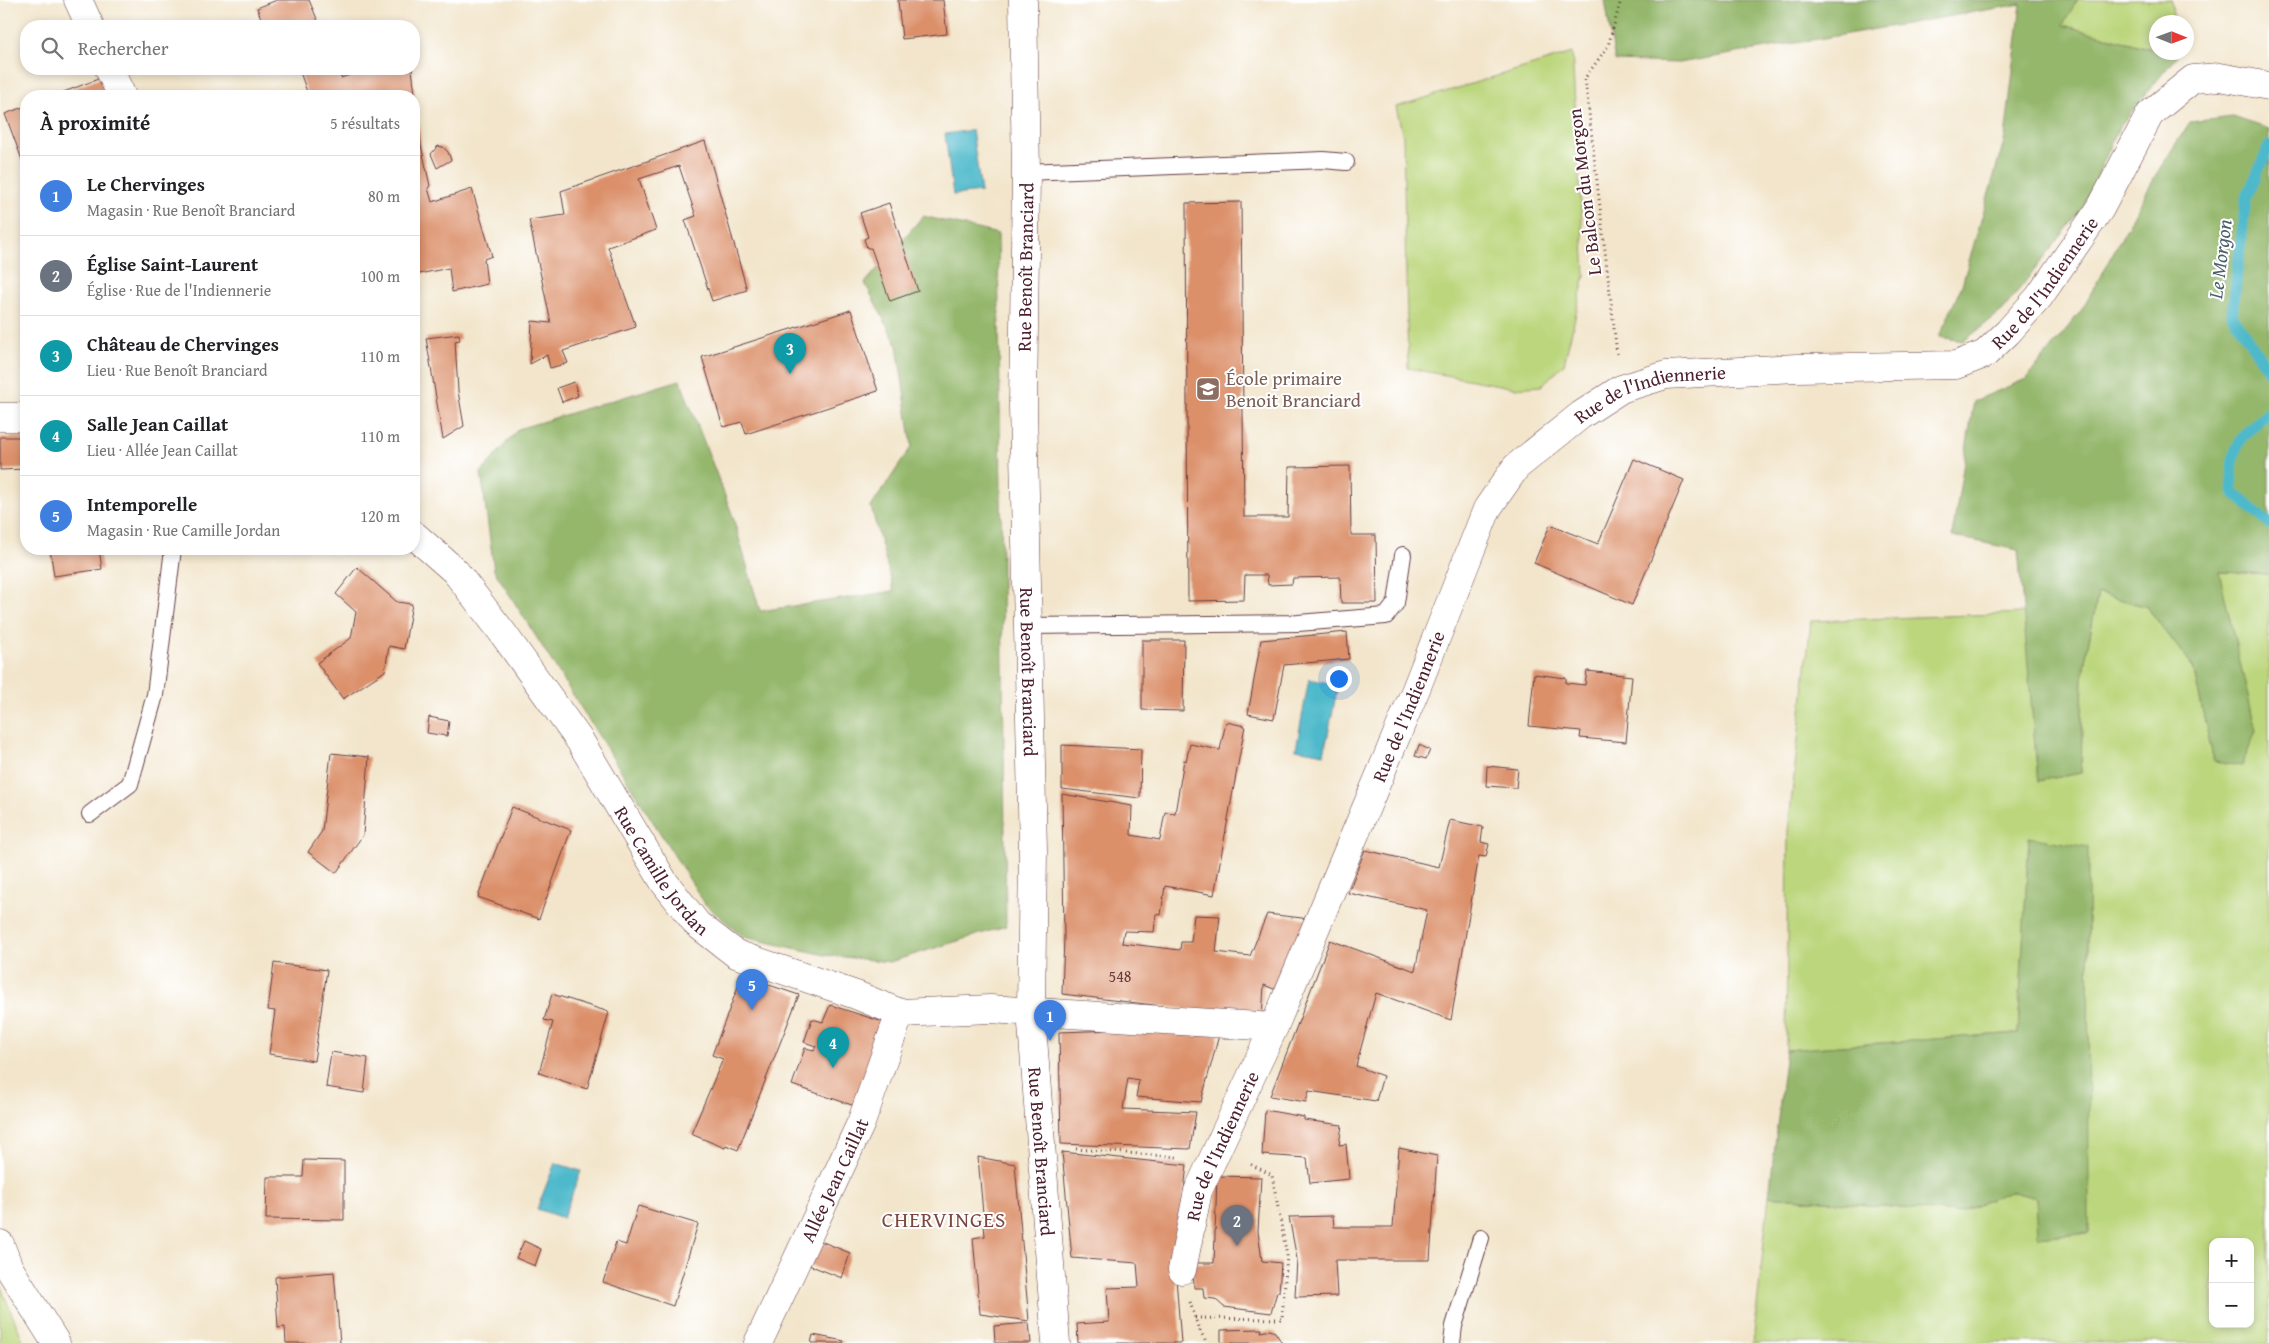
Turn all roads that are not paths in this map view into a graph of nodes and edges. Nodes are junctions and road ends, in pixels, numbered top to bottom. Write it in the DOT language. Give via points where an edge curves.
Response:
graph roads {
  1 [pos="78,0"];
  2 [pos="1023,0"];
  3 [pos="87,20"];
  4 [pos="113,75"];
  5 [pos="2269,86"];
  6 [pos="119,90"];
  7 [pos="1346,162"];
  8 [pos="1026,172"];
  9 [pos="0,417"];
  10 [pos="20,417"];
  11 [pos="420,539"];
  12 [pos="172,555"];
  13 [pos="1403,555"];
  14 [pos="1026,626"];
  15 [pos="90,814"];
  16 [pos="1031,1011"];
  17 [pos="900,1013"];
  18 [pos="1274,1026"];
  19 [pos="1481,1238"];
  20 [pos="0,1244"];
  21 [pos="1182,1270"];
  22 [pos="56,1343"];
  23 [pos="758,1343"];
  24 [pos="1056,1343"];
  25 [pos="1452,1343"];
  1 -- 3 [label="street"];
  2 -- 8 [label="street, Rue Benoît Branciard"];
  4 -- 6 [label="street"];
  5 -- 18 [label="street, Rue de l'Indiennerie" via="2220,77 2193,79 2150,114 2100,209 2050,281 2008,332 1985,354 1956,365 1666,375 1621,389 1580,415 1516,467 1487,508 1416,688"];
  7 -- 8 [label="lane" via="1323,160"];
  8 -- 14 [label="street, Rue Benoît Branciard" via="1023,406"];
  9 -- 10 [label="street"];
  11 -- 17 [label="street, Rue Camille Jordan" via="455,571 502,632 580,741 664,882 698,924 736,954"];
  12 -- 15 [label="lane" via="155,695 130,784"];
  13 -- 14 [label="lane" via="1396,603 1386,616 1298,623"];
  14 -- 16 [label="street, Rue Benoît Branciard" via="1033,851"];
  16 -- 17 [label="street, Rue Camille Jordan" via="990,1009"];
  16 -- 18 [label="street"];
  16 -- 24 [label="street, Rue Benoît Branciard"];
  17 -- 23 [label="street, Allée Jean Caillat" via="861,1123"];
  18 -- 21 [label="street, Rue de l'Indiennerie" via="1198,1191"];
  19 -- 25 [label="lane" via="1454,1326"];
  20 -- 22 [label="street" via="10,1268"];
}
